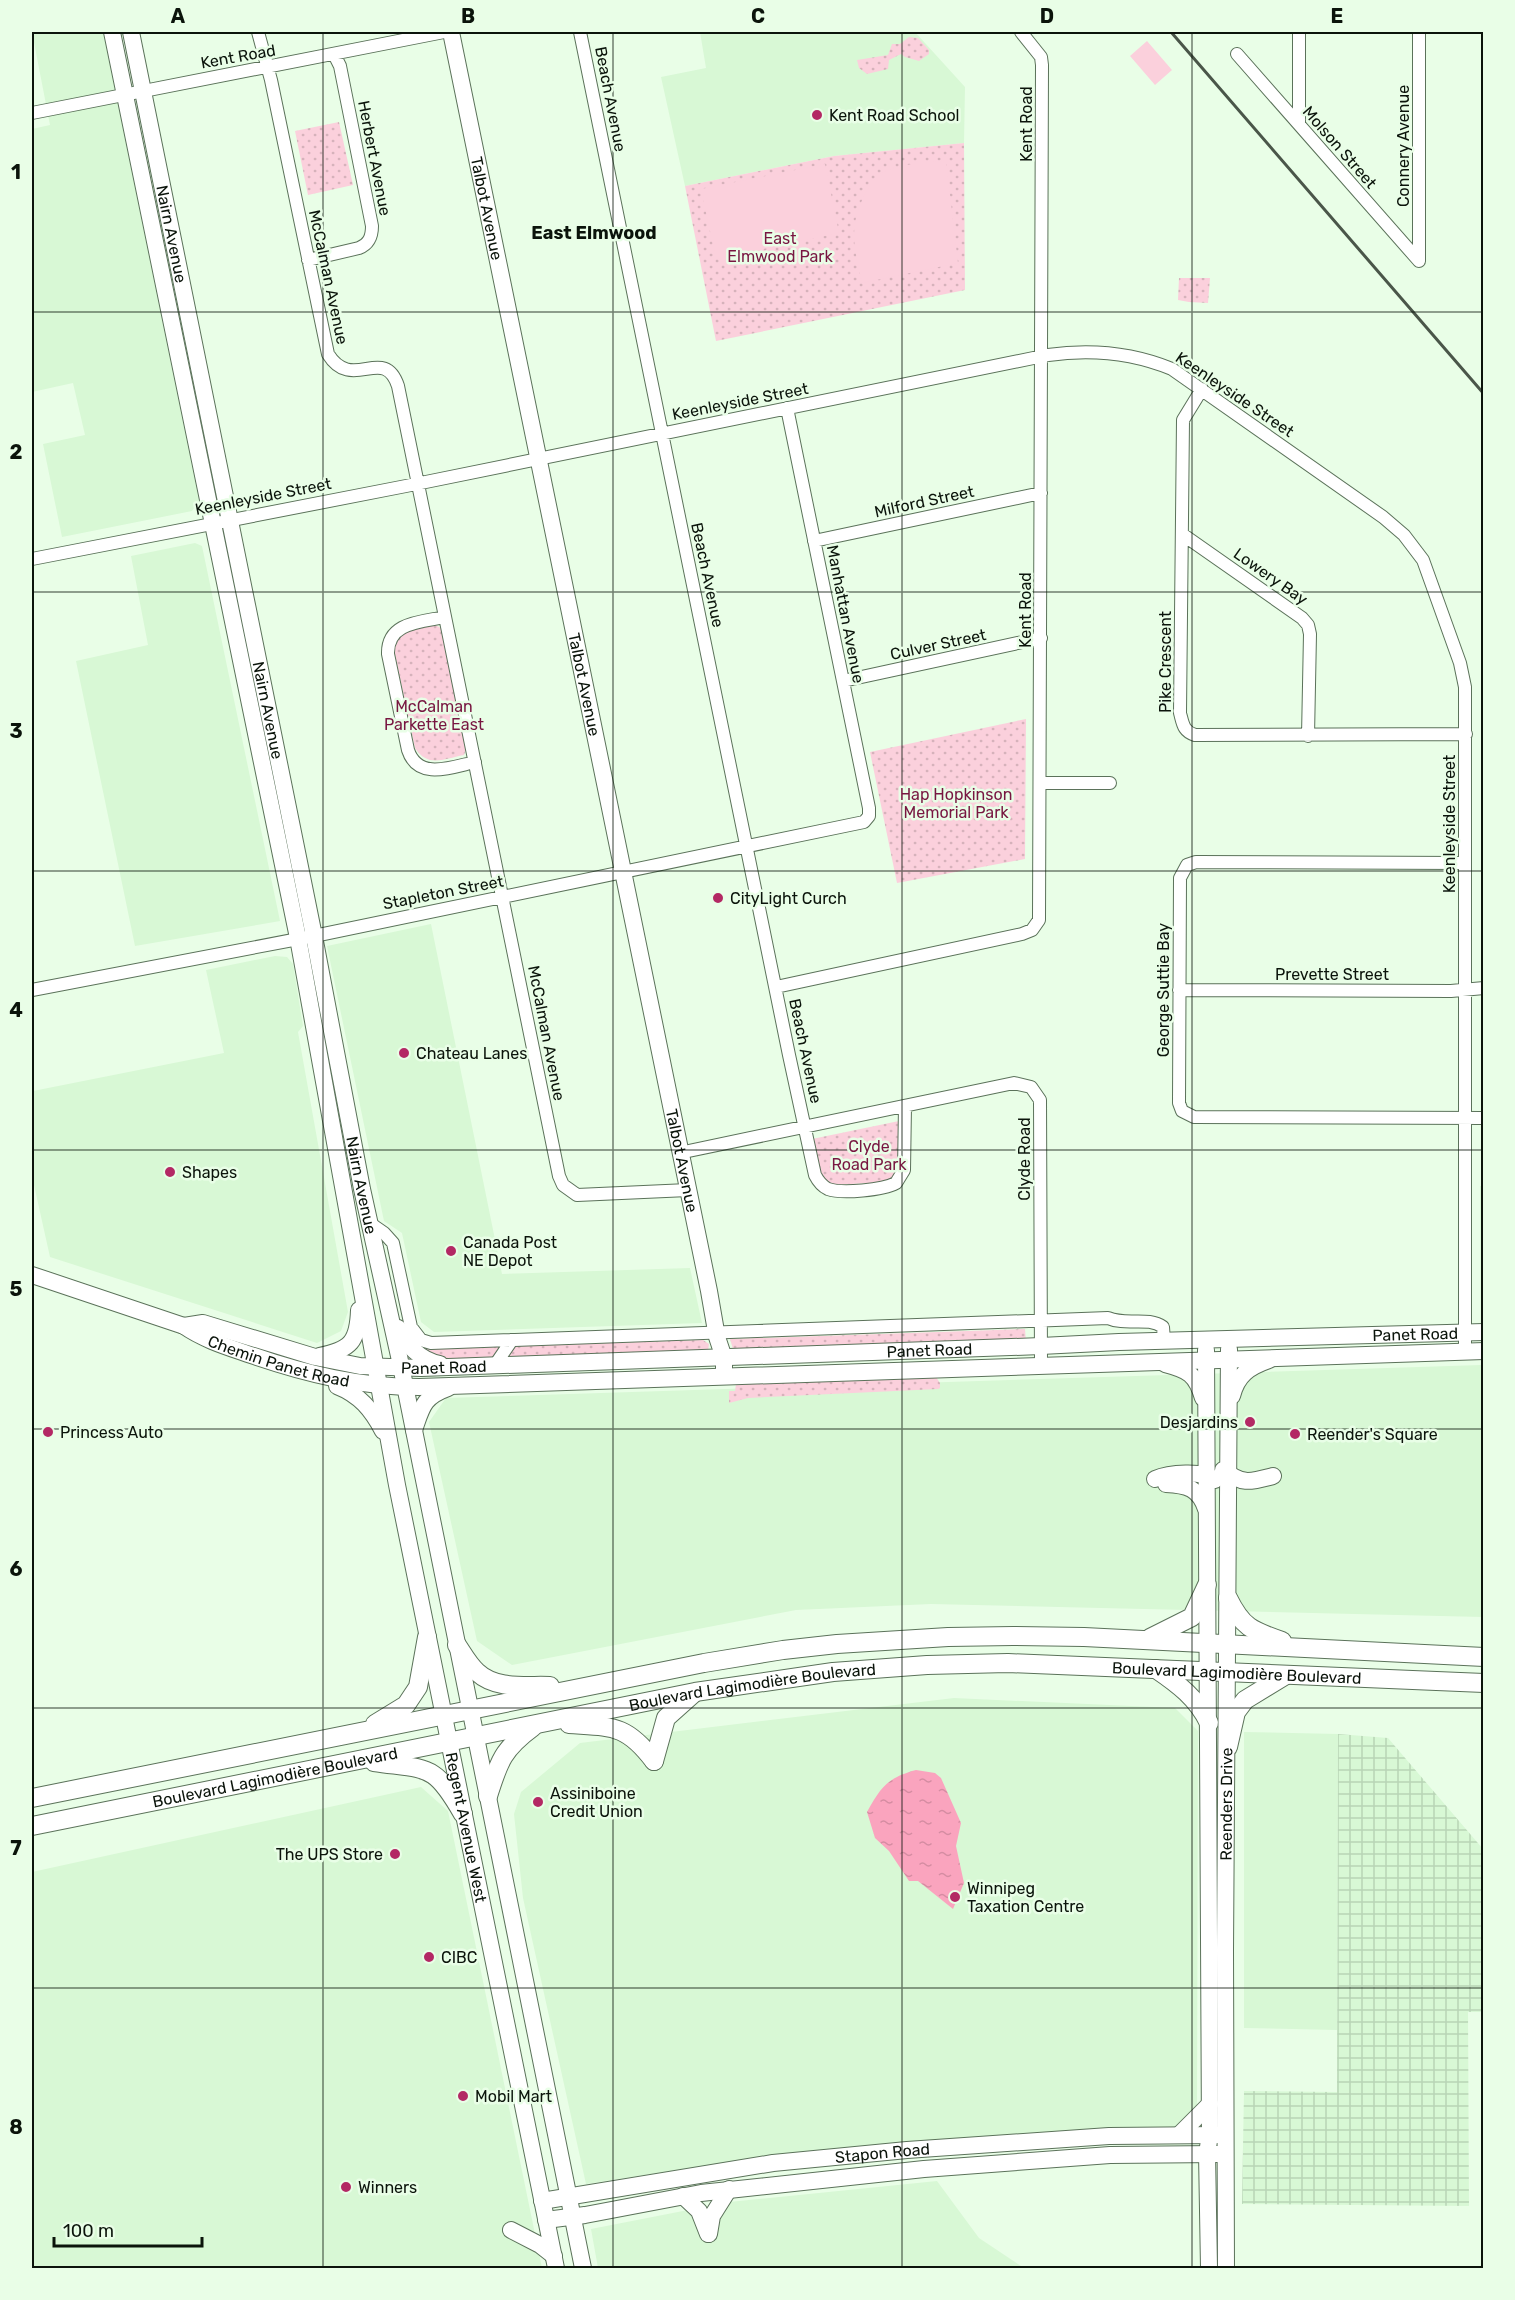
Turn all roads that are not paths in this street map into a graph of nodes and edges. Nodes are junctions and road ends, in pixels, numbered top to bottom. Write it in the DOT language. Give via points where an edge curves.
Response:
graph roads {
  1 [pos="112,32"];
  2 [pos="131,32"];
  3 [pos="258,32"];
  4 [pos="444,32"];
  5 [pos="451,32"];
  6 [pos="580,32"];
  7 [pos="1021,32"];
  8 [pos="1299,32"];
  9 [pos="1419,32"];
  10 [pos="334,54"];
  11 [pos="1237,54"];
  12 [pos="267,68"];
  13 [pos="143,90"];
  14 [pos="124,94"];
  15 [pos="32,113"];
  16 [pos="1299,124"];
  17 [pos="169,220"];
  18 [pos="152,224"];
  19 [pos="308,260"];
  20 [pos="1419,261"];
  21 [pos="191,334"];
  22 [pos="174,338"];
  23 [pos="1042,356"];
  24 [pos="1202,389"];
  25 [pos="787,408"];
  26 [pos="662,433"];
  27 [pos="538,459"];
  28 [pos="418,483"];
  29 [pos="1041,493"];
  30 [pos="221,521"];
  31 [pos="1182,534"];
  32 [pos="814,541"];
  33 [pos="32,559"];
  34 [pos="445,617"];
  35 [pos="1041,638"];
  36 [pos="843,681"];
  37 [pos="1466,734"];
  38 [pos="1308,736"];
  39 [pos="475,762"];
  40 [pos="1041,783"];
  41 [pos="1110,783"];
  42 [pos="861,823"];
  43 [pos="746,847"];
  44 [pos="1465,863"];
  45 [pos="622,872"];
  46 [pos="502,897"];
  47 [pos="306,937"];
  48 [pos="776,987"];
  49 [pos="1484,988"];
  50 [pos="1464,989"];
  51 [pos="32,990"];
  52 [pos="1179,990"];
  53 [pos="326,1038"];
  54 [pos="905,1106"];
  55 [pos="1464,1118"];
  56 [pos="1484,1118"];
  57 [pos="804,1126"];
  58 [pos="680,1153"];
  59 [pos="688,1190"];
  60 [pos="371,1224"];
  61 [pos="352,1227"];
  62 [pos="32,1275"];
  63 [pos="361,1276"];
  64 [pos="407,1308"];
  65 [pos="390,1313"];
  66 [pos="1040,1320"];
  67 [pos="1464,1332"];
  68 [pos="1484,1332"];
  69 [pos="716,1335"];
  70 [pos="1230,1339"];
  71 [pos="232,1340"];
  72 [pos="512,1340"];
  73 [pos="1206,1340"];
  74 [pos="1164,1341"];
  75 [pos="1041,1346"];
  76 [pos="1484,1351"];
  77 [pos="1465,1352"];
  78 [pos="315,1357"];
  79 [pos="1280,1357"];
  80 [pos="718,1358"];
  81 [pos="1228,1358"];
  82 [pos="1205,1359"];
  83 [pos="266,1360"];
  84 [pos="1156,1361"];
  85 [pos="495,1365"];
  86 [pos="1041,1365"];
  87 [pos="453,1366"];
  88 [pos="376,1367"];
  89 [pos="401,1367"];
  90 [pos="719,1376"];
  91 [pos="458,1385"];
  92 [pos="380,1386"];
  93 [pos="404,1387"];
  94 [pos="1229,1409"];
  95 [pos="1207,1412"];
  96 [pos="413,1431"];
  97 [pos="1229,1439"];
  98 [pos="389,1442"];
  99 [pos="1206,1474"];
  100 [pos="1229,1474"];
  101 [pos="1206,1511"];
  102 [pos="1227,1572"];
  103 [pos="1207,1585"];
  104 [pos="1228,1598"];
  105 [pos="427,1637"];
  106 [pos="1146,1640"];
  107 [pos="1208,1644"];
  108 [pos="1228,1644"];
  109 [pos="457,1646"];
  110 [pos="1304,1648"];
  111 [pos="1484,1657"];
  112 [pos="1155,1669"];
  113 [pos="1209,1671"];
  114 [pos="1227,1673"];
  115 [pos="1288,1674"];
  116 [pos="1484,1683"];
  117 [pos="575,1688"];
  118 [pos="695,1692"];
  119 [pos="470,1709"];
  120 [pos="443,1714"];
  121 [pos="543,1723"];
  122 [pos="1209,1723"];
  123 [pos="362,1731"];
  124 [pos="476,1737"];
  125 [pos="448,1742"];
  126 [pos="1228,1747"];
  127 [pos="360,1760"];
  128 [pos="488,1796"];
  129 [pos="32,1798"];
  130 [pos="463,1814"];
  131 [pos="32,1826"];
  132 [pos="1217,1952"];
  133 [pos="535,2032"];
  134 [pos="508,2038"];
  135 [pos="1210,2104"];
  136 [pos="1179,2135"];
  137 [pos="1218,2135"];
  138 [pos="922,2149"];
  139 [pos="1207,2153"];
  140 [pos="1225,2154"];
  141 [pos="773,2163"];
  142 [pos="924,2169"];
  143 [pos="708,2173"];
  144 [pos="777,2186"];
  145 [pos="729,2189"];
  146 [pos="701,2193"];
  147 [pos="683,2196"];
  148 [pos="570,2197"];
  149 [pos="542,2201"];
  150 [pos="574,2217"];
  151 [pos="546,2220"];
  152 [pos="511,2230"];
  153 [pos="555,2262"];
  154 [pos="583,2268"];
  155 [pos="1209,2268"];
  156 [pos="1226,2268"];
  1 -- 14 [label="street, Nairn Avenue"];
  2 -- 13 [label="street, Nairn Avenue"];
  3 -- 12 [label="street, McCalman Avenue"];
  4 -- 10 [label="street, Kent Road"];
  5 -- 27 [label="street, Talbot Avenue"];
  6 -- 26 [label="street, Beach Avenue"];
  7 -- 23 [label="street, Kent Road" via="1037,50 1042,65"];
  8 -- 16 [label="street"];
  9 -- 20 [label="street, Connery Avenue"];
  10 -- 12 [label="street, Kent Road"];
  10 -- 19 [label="street, Herbert Avenue" via="340,66 372,235 359,248"];
  11 -- 16 [label="street, Molson Street"];
  12 -- 13 [label="street, Kent Road"];
  12 -- 19 [label="street, McCalman Avenue"];
  13 -- 14 [label="street, Kent Road"];
  13 -- 17 [label="street, Nairn Avenue"];
  14 -- 15 [label="street, Kent Road"];
  14 -- 18 [label="street, Nairn Avenue"];
  16 -- 20 [label="street, Molson Street"];
  17 -- 18 [label="street"];
  17 -- 21 [label="street, Nairn Avenue"];
  18 -- 22 [label="street, Nairn Avenue"];
  19 -- 28 [label="street, McCalman Avenue" via="327,354 334,365 353,371 382,368 394,377"];
  21 -- 22 [label="street"];
  21 -- 30 [label="street, Nairn Avenue"];
  22 -- 30 [label="street, Nairn Avenue"];
  23 -- 24 [label="street, Keenleyside Street" via="1132,355 1172,369"];
  23 -- 25 [label="street, Keenleyside Street"];
  23 -- 29 [label="street, Kent Road"];
  24 -- 31 [label="street, Pike Crescent" via="1183,420"];
  24 -- 37 [label="street, Keenleyside Street" via="1404,535 1423,560 1460,663"];
  25 -- 26 [label="street, Keenleyside Street"];
  25 -- 32 [label="street, Manhattan Avenue"];
  26 -- 27 [label="street, Keenleyside Street"];
  26 -- 43 [label="street, Beach Avenue"];
  27 -- 28 [label="street, Keenleyside Street"];
  27 -- 45 [label="street, Talbot Avenue"];
  28 -- 30 [label="street, Keenleyside Street"];
  28 -- 34 [label="street, McCalman Avenue"];
  29 -- 32 [label="street, Milford Street"];
  29 -- 35 [label="street, Kent Road"];
  30 -- 33 [label="street, Keenleyside Street"];
  30 -- 47 [label="street, Nairn Avenue"];
  31 -- 38 [label="street, Lowery Bay" via="1308,625"];
  31 -- 38 [label="street, Pike Crescent" via="1180,713 1187,732"];
  32 -- 36 [label="street, Manhattan Avenue"];
  34 -- 39 [label="street, McCalman Avenue"];
  34 -- 39 [label="street" via="402,627 394,633 388,654 408,750 415,763 430,770"];
  35 -- 36 [label="street, Culver Street"];
  35 -- 40 [label="street, Kent Road"];
  36 -- 42 [label="street, Manhattan Avenue" via="869,808 869,816"];
  37 -- 38 [label="street, Pike Crescent"];
  37 -- 44 [label="street, Keenleyside Street"];
  39 -- 46 [label="street, McCalman Avenue"];
  40 -- 41 [label="street"];
  40 -- 48 [label="street, Kent Road" via="1040,906 1039,920 1032,930"];
  42 -- 43 [label="street, Stapleton Street"];
  43 -- 45 [label="street, Stapleton Street"];
  43 -- 48 [label="street, Beach Avenue"];
  44 -- 50 [label="street, Keenleyside Street"];
  44 -- 52 [label="street, George Suttie Bay" via="1191,863 1183,868 1180,878"];
  45 -- 46 [label="street, Stapleton Street"];
  45 -- 58 [label="street, Talbot Avenue"];
  46 -- 47 [label="street, Stapleton Street"];
  46 -- 59 [label="street, McCalman Avenue" via="563,1185 577,1195"];
  47 -- 51 [label="street, Stapleton Street"];
  47 -- 53 [label="street, Nairn Avenue"];
  48 -- 57 [label="street, Beach Avenue"];
  49 -- 50 [label="street, Prevette Street"];
  50 -- 52 [label="street, Prevette Street"];
  50 -- 55 [label="street, Keenleyside Street"];
  52 -- 55 [label="street, George Suttie Bay" via="1179,1103 1185,1114"];
  53 -- 60 [label="street, Nairn Avenue"];
  53 -- 61 [label="street, Nairn Avenue"];
  54 -- 57 [label="street, Clyde Road"];
  54 -- 57 [label="street" via="904,1170 896,1183 880,1188 835,1190 823,1186 815,1175"];
  54 -- 66 [label="street, Clyde Road" via="1014,1083 1023,1083 1037,1093"];
  55 -- 56 [label="street"];
  55 -- 67 [label="street, Keenleyside Street"];
  57 -- 58 [label="street, Clyde Road"];
  58 -- 59 [label="street, Talbot Avenue"];
  59 -- 69 [label="street, Talbot Avenue"];
  60 -- 61 [label="street"];
  60 -- 64 [label="street" via="393,1243"];
  60 -- 65 [label="street, Nairn Avenue"];
  61 -- 63 [label="street, Nairn Avenue"];
  62 -- 71 [label="street, Chemin Panet Road" via="184,1326 199,1336"];
  63 -- 78 [label="street" via="358,1332 340,1350"];
  63 -- 88 [label="street, Nairn Avenue"];
  64 -- 65 [label="street"];
  64 -- 72 [label="street" via="411,1327 421,1340"];
  65 -- 87 [label="street" via="404,1340 417,1354 434,1363"];
  65 -- 89 [label="street, Nairn Avenue"];
  66 -- 69 [label="street"];
  66 -- 74 [label="street" via="1108,1318 1118,1322 1157,1322 1163,1327"];
  66 -- 75 [label="street, Clyde Road"];
  67 -- 68 [label="street, Panet Road"];
  67 -- 70 [label="street, Panet Road"];
  67 -- 77 [label="street, Keenleyside Street"];
  69 -- 72 [label="street"];
  69 -- 80 [label="street, Talbot Avenue"];
  70 -- 73 [label="street, Panet Road"];
  70 -- 81 [label="street, Reenders Drive"];
  71 -- 78 [label="street, Chemin Panet Road"];
  71 -- 83 [label="street, Chemin Panet Road"];
  72 -- 85 [label="street"];
  73 -- 74 [label="street, Panet Road"];
  73 -- 82 [label="street, Reenders Drive"];
  74 -- 75 [label="street, Panet Road"];
  75 -- 80 [label="street, Panet Road"];
  75 -- 86 [label="street, Clyde Road"];
  76 -- 77 [label="street, Panet Road"];
  77 -- 79 [label="street, Panet Road"];
  78 -- 88 [label="street, Chemin Panet Road"];
  79 -- 81 [label="street, Panet Road"];
  79 -- 94 [label="street" via="1242,1374 1235,1384"];
  80 -- 85 [label="street, Panet Road"];
  80 -- 90 [label="street, Talbot Avenue"];
  81 -- 82 [label="street, Panet Road"];
  81 -- 94 [label="street, Reenders Drive"];
  82 -- 84 [label="street, Panet Road"];
  82 -- 95 [label="street, Reenders Drive"];
  83 -- 92 [label="street, Chemin Panet Road" via="332,1379"];
  83 -- 98 [label="street" via="353,1393 374,1415"];
  84 -- 86 [label="street, Panet Road"];
  84 -- 95 [label="street" via="1190,1373 1196,1379"];
  85 -- 87 [label="street, Panet Road"];
  86 -- 90 [label="street, Panet Road"];
  87 -- 89 [label="street, Panet Road"];
  88 -- 89 [label="street, Panet Road"];
  88 -- 92 [label="street, Nairn Avenue"];
  89 -- 93 [label="street, Nairn Avenue"];
  90 -- 91 [label="street, Panet Road"];
  91 -- 93 [label="street, Panet Road"];
  91 -- 96 [label="street" via="434,1393 423,1405"];
  92 -- 93 [label="street, Panet Road"];
  92 -- 98 [label="street, Regent Avenue West"];
  93 -- 96 [label="street, Regent Avenue West"];
  94 -- 97 [label="street, Reenders Drive"];
  95 -- 99 [label="street, Reenders Drive"];
  95 -- 100 [label="street" via="1214,1455 1218,1465"];
  96 -- 109 [label="street, Regent Avenue West"];
  97 -- 100 [label="street, Reenders Drive"];
  97 -- 100 [label="street" via="1231,1454 1242,1467 1273,1476 1252,1481 1236,1480"];
  98 -- 105 [label="street, Regent Avenue West"];
  99 -- 101 [label="street, Reenders Drive"];
  99 -- 101 [label="street" via="1155,1479 1193,1488"];
  99 -- 102 [label="street" via="1220,1490 1221,1551"];
  100 -- 102 [label="street, Reenders Drive"];
  101 -- 103 [label="street, Reenders Drive"];
  102 -- 104 [label="street, Reenders Drive"];
  103 -- 106 [label="main road" via="1192,1617"];
  103 -- 107 [label="street, Reenders Drive"];
  104 -- 108 [label="street, Reenders Drive"];
  104 -- 110 [label="main road" via="1244,1625"];
  105 -- 120 [label="street, Regent Avenue West"];
  105 -- 123 [label="main road" via="418,1687 406,1705"];
  106 -- 107 [label="main road, Boulevard Lagimodière Boulevard"];
  106 -- 117 [label="main road, Boulevard Lagimodière Boulevard" via="1013,1636 837,1644 734,1658"];
  107 -- 108 [label="main road, Boulevard Lagimodière Boulevard"];
  107 -- 113 [label="street, Reenders Drive"];
  108 -- 110 [label="main road, Boulevard Lagimodière Boulevard"];
  108 -- 114 [label="street, Reenders Drive"];
  109 -- 117 [label="main road" via="476,1671 495,1683"];
  109 -- 119 [label="street, Regent Avenue West"];
  110 -- 111 [label="main road, Boulevard Lagimodière Boulevard"];
  112 -- 113 [label="main road, Boulevard Lagimodière Boulevard"];
  112 -- 118 [label="main road, Boulevard Lagimodière Boulevard" via="927,1665 833,1672"];
  112 -- 122 [label="main road" via="1182,1688 1201,1707"];
  113 -- 114 [label="main road, Boulevard Lagimodière Boulevard"];
  113 -- 122 [label="street, Reenders Drive"];
  114 -- 115 [label="main road, Boulevard Lagimodière Boulevard"];
  114 -- 126 [label="street, Reenders Drive"];
  115 -- 116 [label="main road, Boulevard Lagimodière Boulevard"];
  115 -- 126 [label="main road" via="1245,1700 1236,1712"];
  117 -- 119 [label="main road, Boulevard Lagimodière Boulevard"];
  118 -- 121 [label="main road, Boulevard Lagimodière Boulevard"];
  118 -- 121 [label="main road" via="666,1718 654,1761 641,1744 622,1731"];
  119 -- 120 [label="main road, Boulevard Lagimodière Boulevard"];
  119 -- 124 [label="street, Regent Avenue West"];
  120 -- 123 [label="main road, Boulevard Lagimodière Boulevard"];
  120 -- 125 [label="street, Regent Avenue West"];
  121 -- 124 [label="main road, Boulevard Lagimodière Boulevard"];
  121 -- 128 [label="main road" via="505,1752"];
  122 -- 132 [label="street, Reenders Drive"];
  123 -- 129 [label="main road, Boulevard Lagimodière Boulevard"];
  124 -- 125 [label="main road, Boulevard Lagimodière Boulevard"];
  124 -- 128 [label="street, Regent Avenue West"];
  125 -- 127 [label="main road, Boulevard Lagimodière Boulevard"];
  125 -- 130 [label="street, Regent Avenue West"];
  126 -- 132 [label="street, Reenders Drive"];
  127 -- 130 [label="main road" via="431,1772 444,1784"];
  127 -- 131 [label="main road, Boulevard Lagimodière Boulevard"];
  128 -- 133 [label="street, Regent Avenue West"];
  130 -- 134 [label="street, Regent Avenue West"];
  132 -- 135 [label="street, Reenders Drive"];
  132 -- 137 [label="street, Reenders Drive"];
  133 -- 134 [label="street"];
  133 -- 148 [label="street, Regent Avenue West"];
  134 -- 149 [label="street, Regent Avenue West"];
  135 -- 136 [label="street"];
  135 -- 137 [label="street, Reenders Drive"];
  136 -- 137 [label="street, Stapon Road"];
  136 -- 138 [label="street, Stapon Road"];
  137 -- 139 [label="street, Reenders Drive"];
  137 -- 140 [label="street, Reenders Drive"];
  138 -- 141 [label="street, Stapon Road"];
  138 -- 142 [label="street"];
  139 -- 140 [label="street, Stapon Road"];
  139 -- 142 [label="street, Stapon Road" via="1110,2155"];
  139 -- 155 [label="street, Reenders Drive"];
  140 -- 156 [label="street, Reenders Drive"];
  141 -- 143 [label="street, Stapon Road"];
  141 -- 144 [label="street"];
  142 -- 144 [label="street, Stapon Road"];
  143 -- 146 [label="street"];
  143 -- 148 [label="street, Stapon Road"];
  144 -- 145 [label="street, Stapon Road"];
  145 -- 146 [label="street, Stapon Road"];
  145 -- 147 [label="street" via="712,2216 709,2235 699,2211"];
  146 -- 147 [label="street, Stapon Road"];
  147 -- 150 [label="street, Stapon Road"];
  148 -- 149 [label="street, Stapon Road"];
  148 -- 150 [label="street, Regent Avenue West"];
  149 -- 151 [label="street, Regent Avenue West"];
  150 -- 151 [label="street, Stapon Road"];
  150 -- 154 [label="street, Regent Avenue West"];
  151 -- 153 [label="street, Regent Avenue West"];
  152 -- 153 [label="street" via="540,2245"];
}
